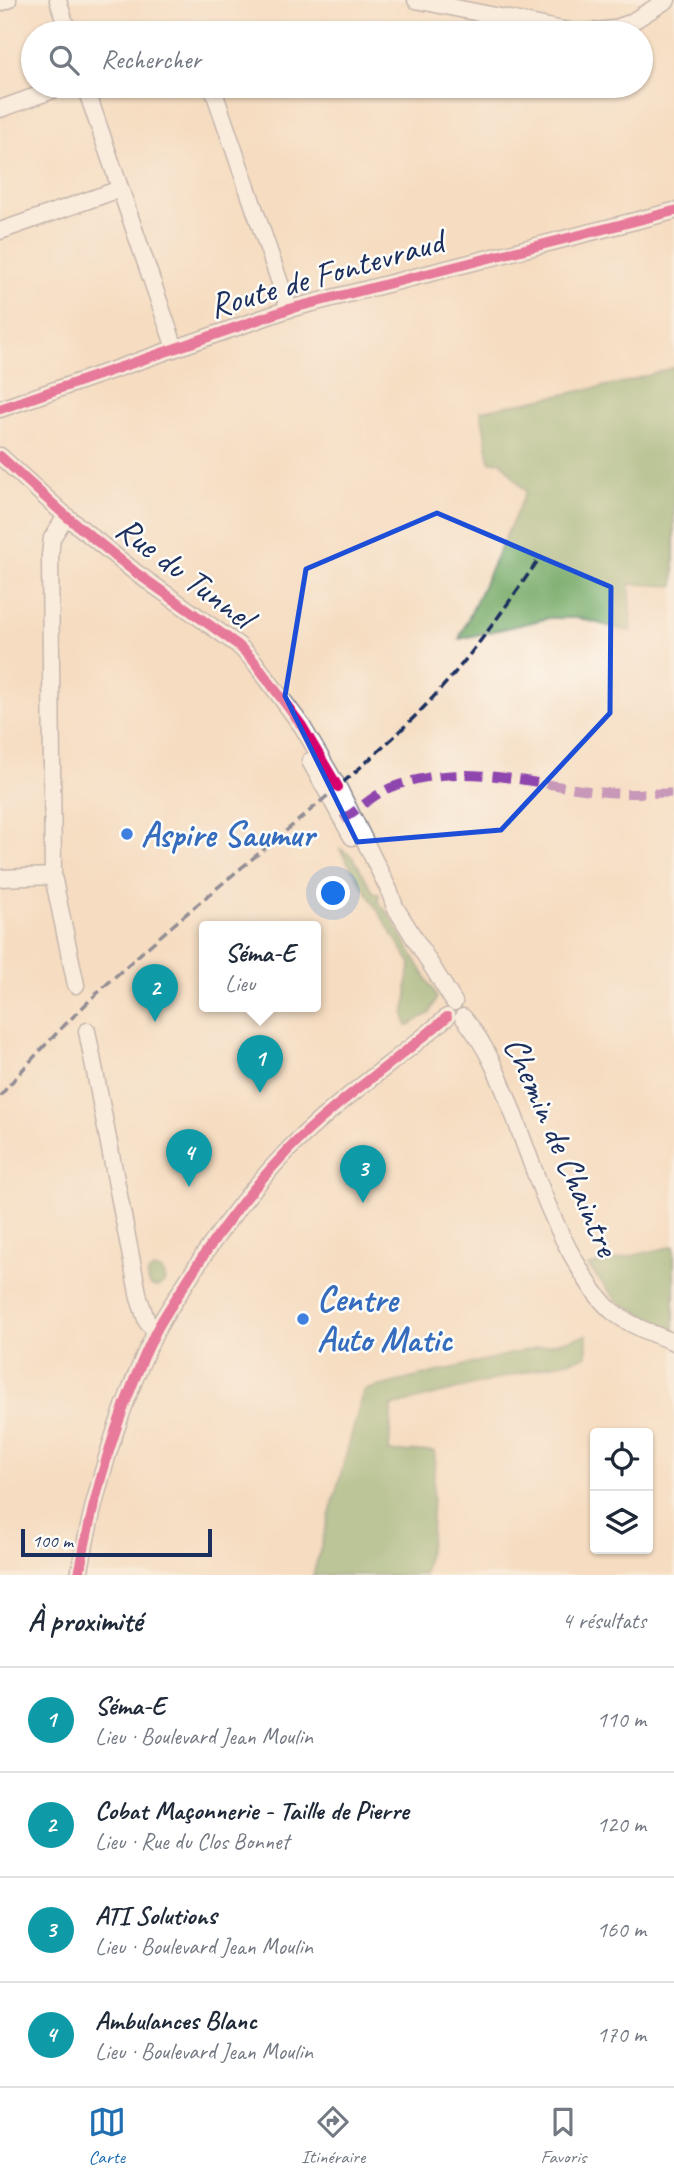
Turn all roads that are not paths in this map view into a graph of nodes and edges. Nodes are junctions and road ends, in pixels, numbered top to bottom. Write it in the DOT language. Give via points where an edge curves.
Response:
graph roads {
  1 [pos="8,0"];
  2 [pos="58,0"];
  3 [pos="416,0"];
  4 [pos="667,0"];
  5 [pos="0,3"];
  6 [pos="64,21"];
  7 [pos="519,21"];
  8 [pos="633,21"];
  9 [pos="31,98"];
  10 [pos="89,98"];
  11 [pos="216,98"];
  12 [pos="0,109"];
  13 [pos="120,189"];
  14 [pos="674,211"];
  15 [pos="0,231"];
  16 [pos="289,309"];
  17 [pos="175,348"];
  18 [pos="0,409"];
  19 [pos="0,456"];
  20 [pos="66,516"];
  21 [pos="53,876"];
  22 [pos="0,878"];
  23 [pos="76,985"];
  24 [pos="455,1012"];
  25 [pos="87,1031"];
  26 [pos="156,1331"];
  27 [pos="674,1342"];
  28 [pos="79,1575"];
  1 -- 5 [label="street"];
  2 -- 6 [label="street"];
  3 -- 7 [label="street"];
  4 -- 8 [label="street"];
  9 -- 12 [label="street"];
  10 -- 13 [label="street"];
  11 -- 16 [label="street"];
  13 -- 15 [label="street"];
  13 -- 17 [label="street"];
  14 -- 16 [label="street, Route de Fontevraud"];
  16 -- 17 [label="street, Route de Fontevraud"];
  17 -- 18 [label="street, Route de Fontevraud"];
  19 -- 20 [label="street, Rue du Tunnel"];
  20 -- 21 [label="street" via="52,538 50,556"];
  20 -- 24 [label="street, Rue du Tunnel" via="253,660 302,726 338,788 395,907"];
  21 -- 22 [label="street"];
  21 -- 23 [label="street"];
  24 -- 26 [label="street" via="290,1149 224,1226"];
  24 -- 27 [label="street, Chemin de Chaintre" via="477,1034 496,1067 547,1205 586,1280 613,1311"];
  25 -- 26 [label="street" via="139,1298 146,1322"];
  26 -- 28 [label="street" via="124,1405 97,1486"];
}
